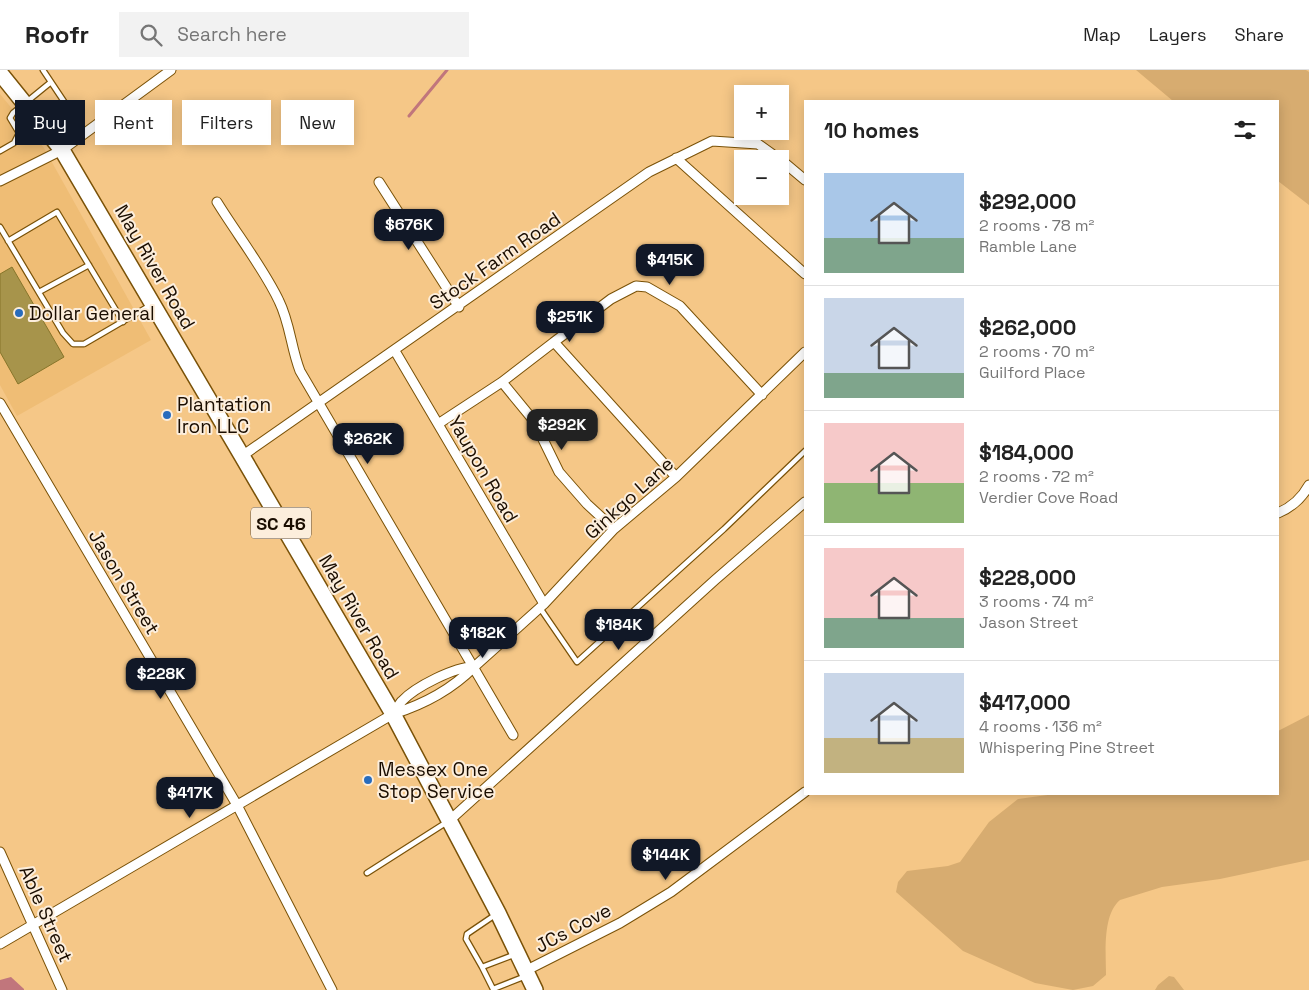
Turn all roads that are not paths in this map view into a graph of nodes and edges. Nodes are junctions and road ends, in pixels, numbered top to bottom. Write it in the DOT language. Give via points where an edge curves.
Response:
graph roads {
  1 [pos="43,70"];
  2 [pos="171,70"];
  3 [pos="0,73"];
  4 [pos="51,82"];
  5 [pos="22,100"];
  6 [pos="30,100"];
  7 [pos="63,100"];
  8 [pos="15,113"];
  9 [pos="15,126"];
  10 [pos="85,133"];
  11 [pos="15,140"];
  12 [pos="58,145"];
  13 [pos="69,145"];
  14 [pos="62,150"];
  15 [pos="767,150"];
  16 [pos="0,151"];
  17 [pos="676,158"];
  18 [pos="789,167"];
  19 [pos="804,179"];
  20 [pos="0,181"];
  21 [pos="379,182"];
  22 [pos="217,202"];
  23 [pos="0,227"];
  24 [pos="8,241"];
  25 [pos="89,265"];
  26 [pos="804,273"];
  27 [pos="39,292"];
  28 [pos="153,304"];
  29 [pos="459,307"];
  30 [pos="123,322"];
  31 [pos="554,342"];
  32 [pos="395,351"];
  33 [pos="804,353"];
  34 [pos="502,382"];
  35 [pos="762,395"];
  36 [pos="318,403"];
  37 [pos="0,404"];
  38 [pos="438,424"];
  39 [pos="804,452"];
  40 [pos="242,456"];
  41 [pos="676,477"];
  42 [pos="1309,485"];
  43 [pos="804,503"];
  44 [pos="1279,513"];
  45 [pos="614,529"];
  46 [pos="542,606"];
  47 [pos="474,667"];
  48 [pos="393,714"];
  49 [pos="513,735"];
  50 [pos="804,793"];
  51 [pos="237,805"];
  52 [pos="450,820"];
  53 [pos="0,853"];
  54 [pos="367,873"];
  55 [pos="498,912"];
  56 [pos="33,925"];
  57 [pos="0,944"];
  58 [pos="518,953"];
  59 [pos="482,967"];
  60 [pos="528,973"];
  61 [pos="62,990"];
  62 [pos="332,990"];
  63 [pos="492,990"];
  64 [pos="535,990"];
  1 -- 4 [label="lane"];
  2 -- 10 [label="street"];
  3 -- 5 [label="main road, May River Road / SC 46"];
  4 -- 6 [label="lane"];
  4 -- 7 [label="lane"];
  8 -- 9 [label="lane" via="10,118"];
  11 -- 16 [label="lane"];
  12 -- 14 [label="main road, May River Road / SC 46"];
  13 -- 14 [label="street"];
  14 -- 20 [label="street"];
  14 -- 28 [label="main road, May River Road / SC 46"];
  15 -- 17 [label="street, Stock Farm Road" via="758,144 712,141"];
  17 -- 26 [label="street"];
  17 -- 29 [label="street, Stock Farm Road" via="649,172"];
  18 -- 19 [label="street, Stock Farm Road"];
  21 -- 29 [label="street"];
  22 -- 36 [label="street" via="279,300 293,353"];
  23 -- 24 [label="lane"];
  24 -- 25 [label="lane" via="57,212"];
  24 -- 27 [label="lane"];
  25 -- 27 [label="lane"];
  25 -- 30 [label="lane"];
  27 -- 30 [label="lane" via="73,344 84,344"];
  28 -- 30 [label="lane"];
  28 -- 40 [label="main road, May River Road / SC 46"];
  29 -- 32 [label="street, Stock Farm Road"];
  31 -- 34 [label="street"];
  31 -- 35 [label="street" via="611,299 636,286 647,287 680,306"];
  31 -- 41 [label="street"];
  32 -- 36 [label="street, Stock Farm Road"];
  32 -- 38 [label="street, Yaupon Road"];
  33 -- 35 [label="street, Ginkgo Lane"];
  34 -- 38 [label="street"];
  34 -- 45 [label="street" via="534,421 559,472"];
  35 -- 41 [label="street, Ginkgo Lane"];
  36 -- 40 [label="street, Stock Farm Road"];
  36 -- 47 [label="street"];
  37 -- 51 [label="street, Jason Street"];
  38 -- 46 [label="street, Yaupon Road"];
  39 -- 46 [label="lane" via="576,662"];
  40 -- 48 [label="main road, May River Road / SC 46"];
  41 -- 45 [label="street, Ginkgo Lane"];
  42 -- 44 [label="street" via="1287,510"];
  43 -- 52 [label="street"];
  45 -- 46 [label="street, Ginkgo Lane"];
  46 -- 47 [label="street, Ginkgo Lane"];
  47 -- 48 [label="street, Ginkgo Lane" via="448,688 412,708"];
  47 -- 48 [label="street, Ginkgo Lane" via="464,666 425,686 403,700"];
  47 -- 49 [label="street"];
  48 -- 51 [label="street"];
  48 -- 52 [label="main road, May River Road / SC 46"];
  50 -- 60 [label="street, JCs Cove" via="671,892"];
  51 -- 56 [label="street"];
  51 -- 62 [label="street, Jason Street"];
  52 -- 54 [label="lane"];
  52 -- 55 [label="main road, May River Road / SC 46"];
  53 -- 56 [label="street, Able Street"];
  55 -- 58 [label="main road, May River Road / SC 46"];
  55 -- 59 [label="lane" via="466,938"];
  56 -- 57 [label="street"];
  56 -- 61 [label="street, Able Street"];
  58 -- 59 [label="lane"];
  58 -- 60 [label="main road, May River Road / SC 46"];
  59 -- 63 [label="lane"];
  60 -- 63 [label="lane"];
  60 -- 64 [label="main road, May River Road / SC 46"];
}
